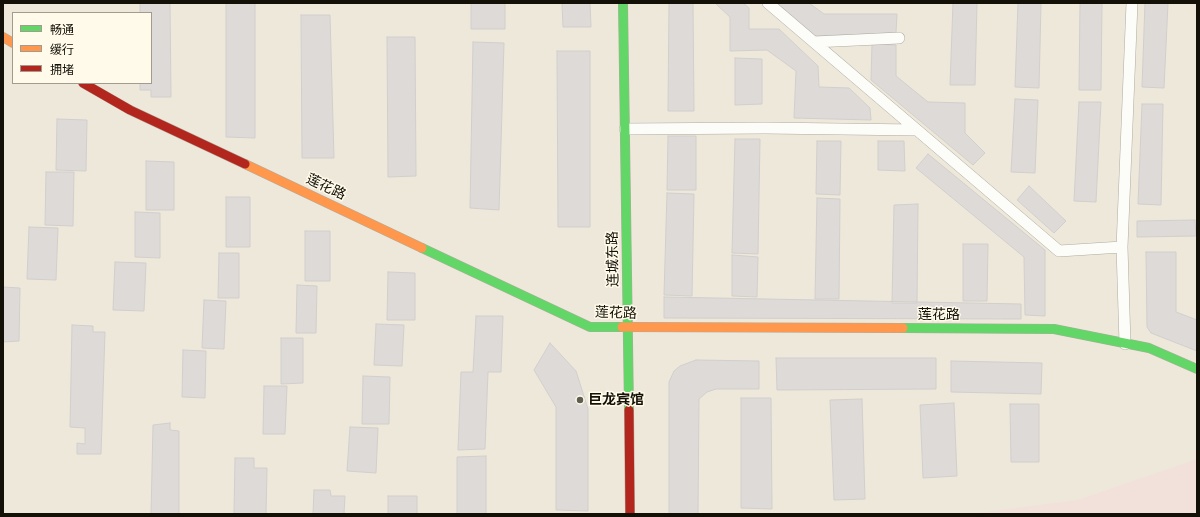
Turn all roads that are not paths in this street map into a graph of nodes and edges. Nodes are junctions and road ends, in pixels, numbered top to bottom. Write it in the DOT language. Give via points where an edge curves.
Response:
graph roads {
  1 [pos="624,3"];
  2 [pos="768,3"];
  3 [pos="1132,3"];
  4 [pos="3,37"];
  5 [pos="899,38"];
  6 [pos="12,42"];
  7 [pos="814,42"];
  8 [pos="85,84"];
  9 [pos="625,129"];
  10 [pos="917,130"];
  11 [pos="1122,247"];
  12 [pos="628,328"];
  13 [pos="1125,344"];
  14 [pos="1197,369"];
  15 [pos="630,514"];
  1 -- 9 [label="main road, 连城东路"];
  2 -- 7 [label="lane"];
  3 -- 11 [label="lane"];
  4 -- 6 [label="main road"];
  5 -- 7 [label="lane"];
  7 -- 10 [label="lane"];
  8 -- 12 [label="main road, 莲花路" via="130,110 590,327"];
  9 -- 10 [label="lane"];
  9 -- 12 [label="main road, 连城东路"];
  10 -- 11 [label="lane" via="1059,251"];
  11 -- 13 [label="lane"];
  12 -- 13 [label="main road, 莲花路" via="1054,329"];
  12 -- 15 [label="main road, 连城东路"];
  13 -- 14 [label="main road, 莲花路" via="1149,348"];
}
